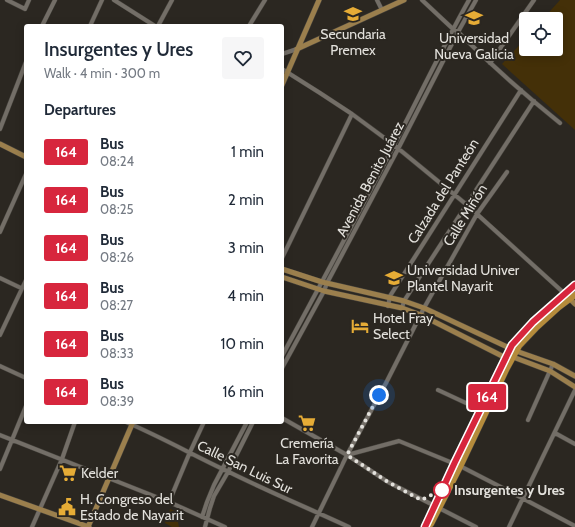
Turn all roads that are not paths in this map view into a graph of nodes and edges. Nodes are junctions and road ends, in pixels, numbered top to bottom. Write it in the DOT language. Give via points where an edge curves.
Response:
graph roads {
  1 [pos="7,0"];
  2 [pos="29,0"];
  3 [pos="55,0"];
  4 [pos="102,0"];
  5 [pos="114,0"];
  6 [pos="172,0"];
  7 [pos="265,0"];
  8 [pos="319,0"];
  9 [pos="377,0"];
  10 [pos="404,0"];
  11 [pos="422,0"];
  12 [pos="469,0"];
  13 [pos="476,0"];
  14 [pos="534,0"];
  15 [pos="382,10"];
  16 [pos="43,24"];
  17 [pos="91,24"];
  18 [pos="152,24"];
  19 [pos="159,24"];
  20 [pos="250,24"];
  21 [pos="453,28"];
  22 [pos="458,32"];
  23 [pos="297,49"];
  24 [pos="284,53"];
  25 [pos="490,63"];
  26 [pos="24,67"];
  27 [pos="284,70"];
  28 [pos="287,72"];
  29 [pos="284,80"];
  30 [pos="521,90"];
  31 [pos="534,102"];
  32 [pos="352,114"];
  33 [pos="560,123"];
  34 [pos="0,129"];
  35 [pos="0,144"];
  36 [pos="394,145"];
  37 [pos="398,149"];
  38 [pos="24,156"];
  39 [pos="506,172"];
  40 [pos="24,178"];
  41 [pos="454,194"];
  42 [pos="467,205"];
  43 [pos="477,214"];
  44 [pos="0,232"];
  45 [pos="284,254"];
  46 [pos="284,270"];
  47 [pos="0,278"];
  48 [pos="284,278"];
  49 [pos="324,283"];
  50 [pos="24,284"];
  51 [pos="575,285"];
  52 [pos="321,290"];
  53 [pos="565,294"];
  54 [pos="572,297"];
  55 [pos="390,298"];
  56 [pos="404,301"];
  57 [pos="575,304"];
  58 [pos="388,306"];
  59 [pos="402,308"];
  60 [pos="424,308"];
  61 [pos="421,315"];
  62 [pos="0,335"];
  63 [pos="284,353"];
  64 [pos="511,354"];
  65 [pos="284,364"];
  66 [pos="553,364"];
  67 [pos="0,366"];
  68 [pos="550,371"];
  69 [pos="575,376"];
  70 [pos="24,377"];
  71 [pos="575,387"];
  72 [pos="438,390"];
  73 [pos="575,390"];
  74 [pos="481,410"];
  75 [pos="24,411"];
  76 [pos="284,419"];
  77 [pos="528,420"];
  78 [pos="75,424"];
  79 [pos="133,424"];
  80 [pos="135,424"];
  81 [pos="203,424"];
  82 [pos="246,424"];
  83 [pos="252,424"];
  84 [pos="555,433"];
  85 [pos="0,435"];
  86 [pos="12,440"];
  87 [pos="575,444"];
  88 [pos="190,452"];
  89 [pos="347,455"];
  90 [pos="62,459"];
  91 [pos="457,465"];
  92 [pos="0,469"];
  93 [pos="222,469"];
  94 [pos="228,472"];
  95 [pos="110,478"];
  96 [pos="0,495"];
  97 [pos="522,498"];
  98 [pos="169,502"];
  99 [pos="436,507"];
  100 [pos="40,510"];
  101 [pos="319,513"];
  102 [pos="204,518"];
  103 [pos="575,526"];
  104 [pos="32,527"];
  105 [pos="88,527"];
  106 [pos="205,527"];
  107 [pos="225,527"];
  108 [pos="312,527"];
  109 [pos="349,527"];
  110 [pos="425,527"];
  111 [pos="429,527"];
  112 [pos="476,527"];
  113 [pos="509,527"];
  1 -- 2 [label="street" via="25,9"];
  3 -- 16 [label="street"];
  4 -- 17 [label="street"];
  5 -- 18 [label="street"];
  6 -- 19 [label="street"];
  7 -- 20 [label="street"];
  8 -- 23 [label="main road"];
  9 -- 15 [label="street"];
  10 -- 15 [label="main road"];
  11 -- 21 [label="street"];
  12 -- 21 [label="street, Avenida Benito Juárez"];
  13 -- 22 [label="street, Avenida Benito Juárez"];
  14 -- 25 [label="street"];
  15 -- 23 [label="main road"];
  21 -- 22 [label="street"];
  21 -- 36 [label="street, Avenida Benito Juárez"];
  22 -- 25 [label="street"];
  22 -- 37 [label="street, Avenida Benito Juárez"];
  23 -- 24 [label="street"];
  23 -- 28 [label="main road"];
  25 -- 30 [label="street"];
  26 -- 34 [label="street"];
  27 -- 28 [label="street"];
  28 -- 29 [label="main road"];
  28 -- 32 [label="street"];
  30 -- 31 [label="street"];
  30 -- 41 [label="street, Calzada del Panteón"];
  31 -- 33 [label="street"];
  31 -- 42 [label="street, Calzada del Panteón"];
  32 -- 36 [label="street"];
  32 -- 45 [label="street"];
  35 -- 38 [label="main road"];
  36 -- 37 [label="street"];
  36 -- 49 [label="street, Avenida Benito Juárez"];
  37 -- 41 [label="street"];
  37 -- 49 [label="street, Avenida Benito Juárez"];
  39 -- 43 [label="street, Calle Miñón"];
  40 -- 44 [label="street"];
  41 -- 42 [label="street"];
  41 -- 55 [label="street, Calzada del Panteón"];
  42 -- 43 [label="street"];
  42 -- 56 [label="street, Calzada del Panteón"];
  43 -- 53 [label="street"];
  43 -- 60 [label="street, Calle Miñón"];
  46 -- 49 [label="main road"];
  47 -- 50 [label="street"];
  48 -- 52 [label="main road"];
  49 -- 52 [label="street, Avenida Benito Juárez"];
  49 -- 55 [label="main road"];
  50 -- 62 [label="street"];
  51 -- 53 [label="highway"];
  52 -- 58 [label="main road"];
  52 -- 63 [label="street, Avenida Benito Juárez"];
  52 -- 65 [label="street, Avenida Benito Juárez"];
  53 -- 54 [label="main road"];
  53 -- 64 [label="highway" via="533,322 512,345"];
  54 -- 57 [label="main road"];
  54 -- 64 [label="highway"];
  55 -- 56 [label="main road"];
  55 -- 58 [label="street, Calzada del Panteón"];
  56 -- 59 [label="street, Calzada del Panteón"];
  56 -- 60 [label="main road"];
  58 -- 59 [label="main road"];
  59 -- 61 [label="main road"];
  60 -- 61 [label="street, Calle Miñón"];
  60 -- 64 [label="main road"];
  61 -- 64 [label="main road"];
  61 -- 89 [label="street, Calle Miñón"];
  64 -- 66 [label="main road"];
  64 -- 68 [label="main road"];
  64 -- 74 [label="highway"];
  64 -- 91 [label="highway"];
  66 -- 68 [label="street"];
  66 -- 69 [label="main road"];
  67 -- 70 [label="street"];
  68 -- 71 [label="main road"];
  68 -- 77 [label="street"];
  72 -- 74 [label="street"];
  73 -- 84 [label="street"];
  74 -- 91 [label="highway"];
  75 -- 86 [label="street"];
  76 -- 89 [label="street"];
  78 -- 90 [label="street"];
  79 -- 95 [label="main road"];
  80 -- 88 [label="street, Calle San Luis Sur"];
  81 -- 88 [label="street"];
  82 -- 93 [label="street"];
  83 -- 94 [label="street"];
  84 -- 87 [label="street"];
  84 -- 97 [label="street"];
  85 -- 86 [label="street"];
  86 -- 90 [label="street"];
  86 -- 92 [label="street"];
  88 -- 93 [label="street, Calle San Luis Sur"];
  88 -- 98 [label="street"];
  89 -- 91 [label="street" via="399,441"];
  89 -- 99 [label="street" via="388,482"];
  89 -- 101 [label="street, Calle Miñón"];
  90 -- 95 [label="street"];
  90 -- 100 [label="street"];
  91 -- 97 [label="street"];
  91 -- 99 [label="highway"];
  93 -- 94 [label="street, Calle San Luis Sur"];
  93 -- 102 [label="street" via="209,496"];
  94 -- 101 [label="street, Calle San Luis Sur"];
  94 -- 102 [label="street"];
  95 -- 98 [label="street"];
  95 -- 105 [label="main road"];
  96 -- 100 [label="main road"];
  97 -- 103 [label="street"];
  97 -- 113 [label="street"];
  98 -- 102 [label="street"];
  99 -- 110 [label="highway"];
  99 -- 111 [label="highway"];
  99 -- 112 [label="street"];
  100 -- 104 [label="street"];
  100 -- 105 [label="main road"];
  101 -- 108 [label="street, Calle Miñón"];
  101 -- 109 [label="street, Calle San Luis Sur"];
  102 -- 106 [label="street"];
  102 -- 107 [label="street"];
}
